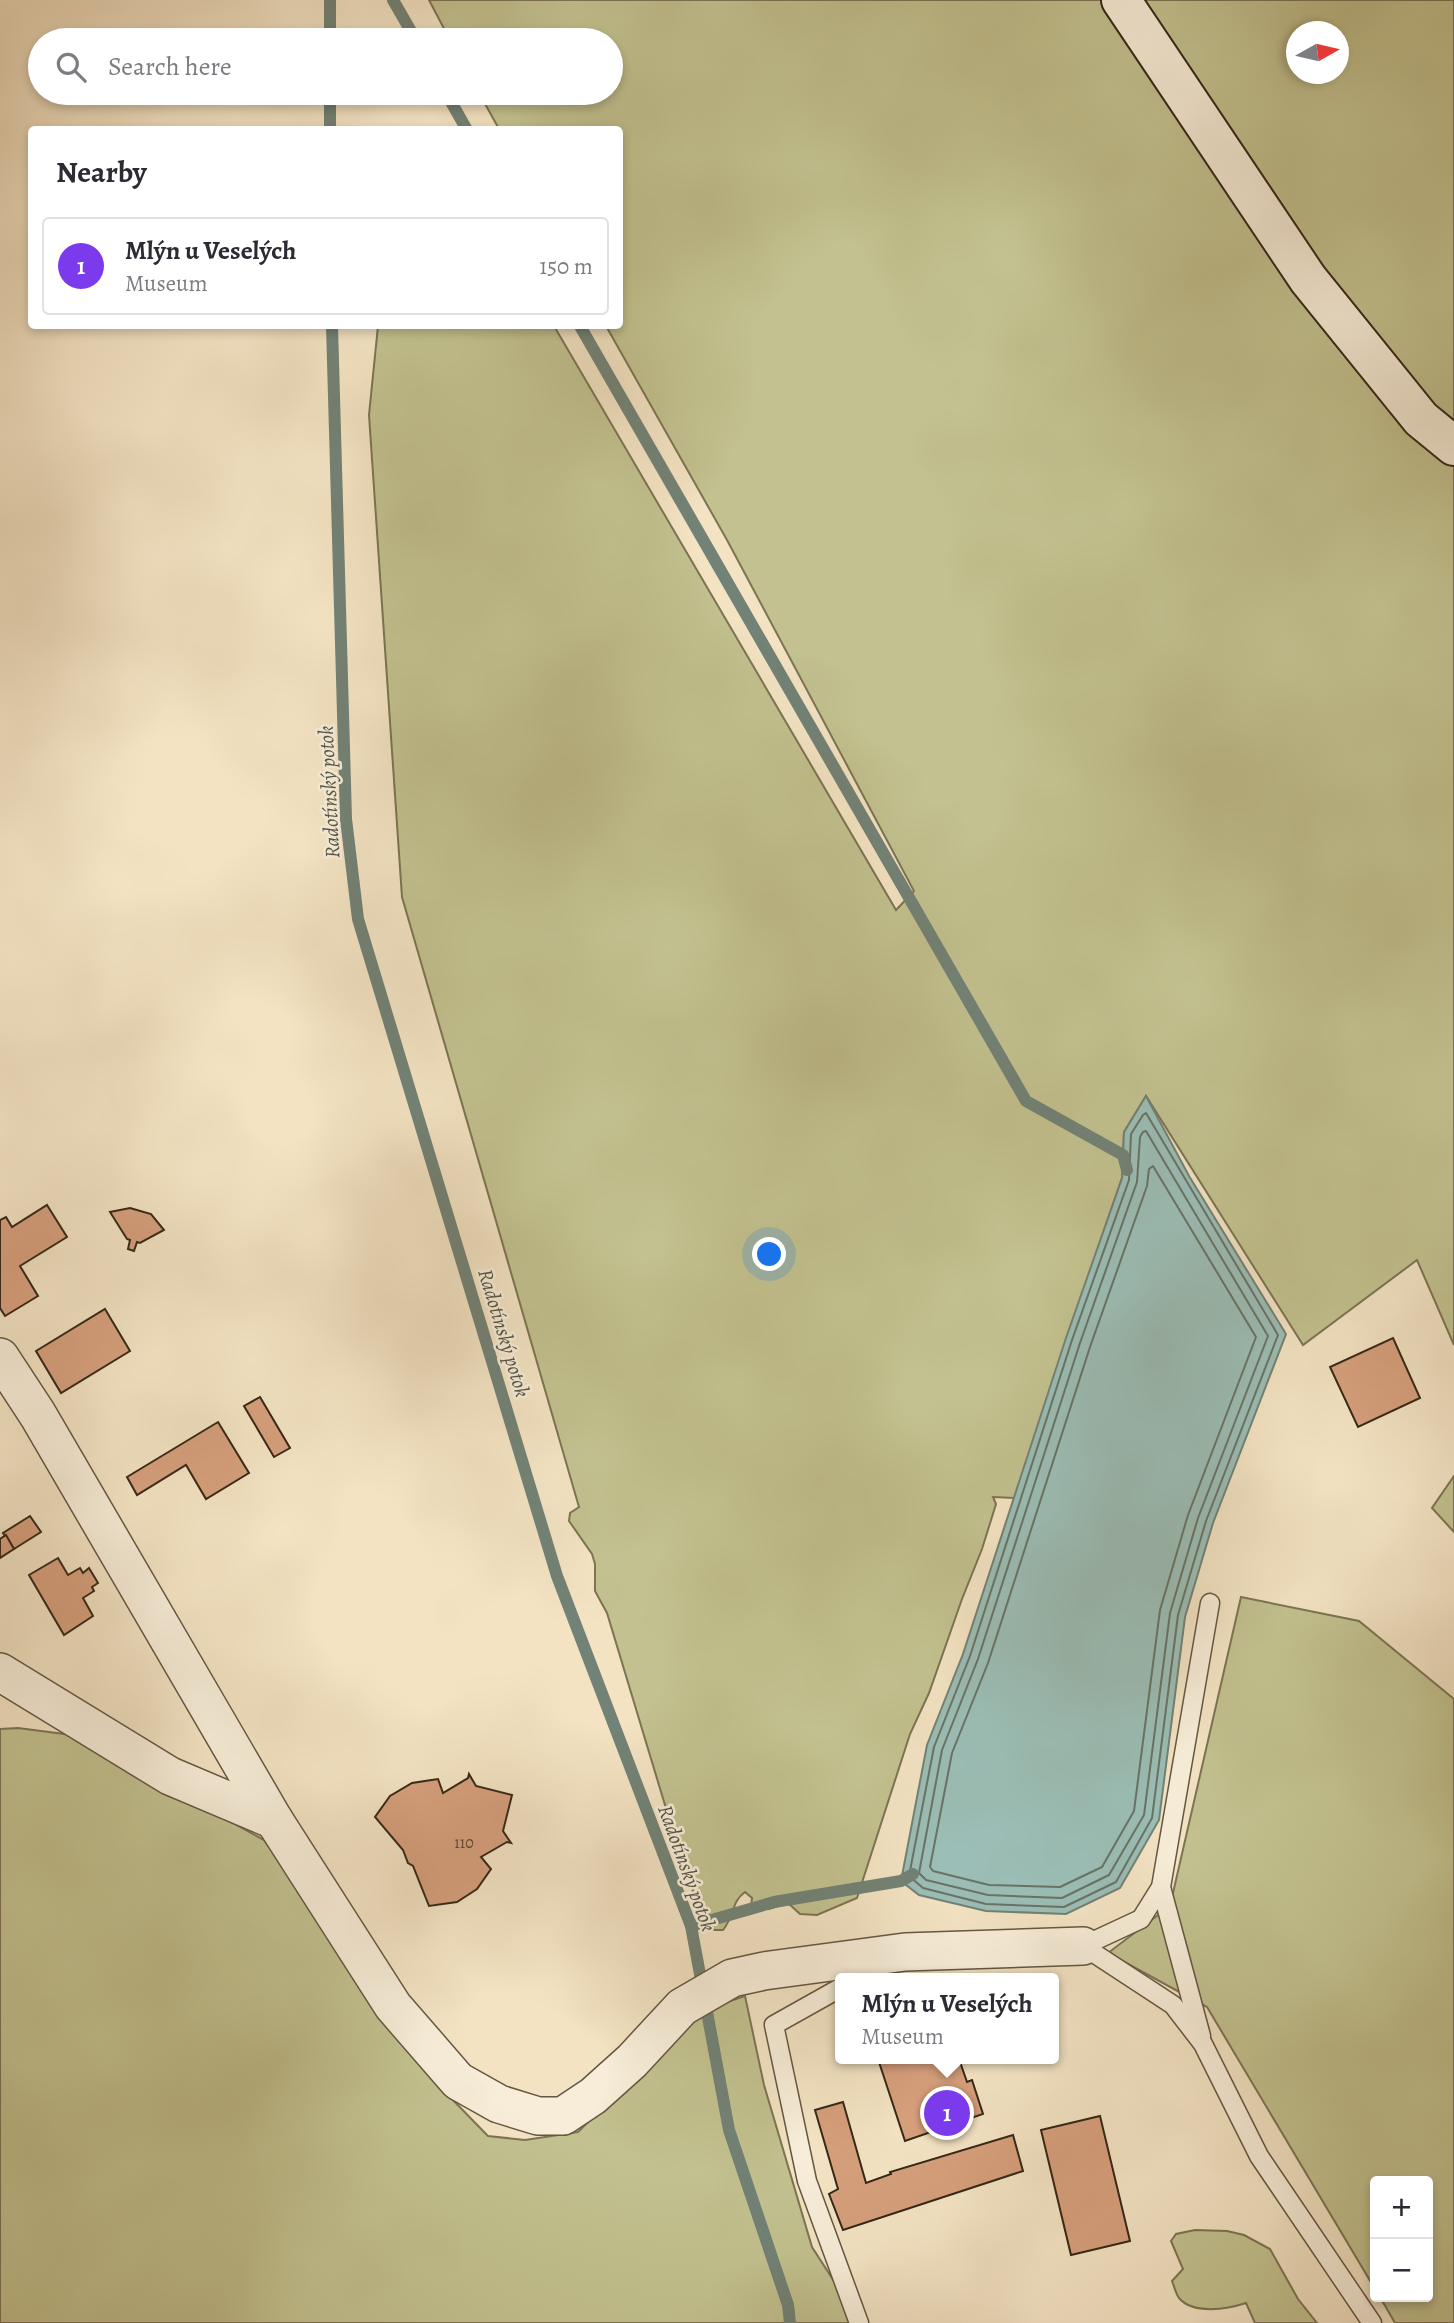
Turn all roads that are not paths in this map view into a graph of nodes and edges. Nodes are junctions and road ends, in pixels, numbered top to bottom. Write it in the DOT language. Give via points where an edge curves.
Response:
graph roads {
  1 [pos="1121,0"];
  2 [pos="1454,446"];
  3 [pos="0,1357"];
  4 [pos="1210,1602"];
  5 [pos="0,1672"];
  6 [pos="274,1820"];
  7 [pos="1161,1887"];
  8 [pos="1083,1946"];
  9 [pos="905,1952"];
  10 [pos="867,1973"];
  11 [pos="835,1991"];
  12 [pos="1203,2044"];
  13 [pos="859,2323"];
  14 [pos="1372,2323"];
  1 -- 2 [label="street" via="1308,279 1421,419"];
  3 -- 6 [label="street"];
  4 -- 7 [label="lane"];
  5 -- 6 [label="street" via="170,1776"];
  6 -- 9 [label="street" via="393,2006 458,2081 499,2104 538,2116 563,2116 593,2096 682,2007 732,1979"];
  7 -- 8 [label="lane" via="1141,1919"];
  7 -- 12 [label="lane"];
  8 -- 9 [label="street"];
  8 -- 12 [label="lane" via="1173,2004"];
  9 -- 10 [label="lane"];
  11 -- 13 [label="lane" via="774,2025 807,2181"];
  12 -- 14 [label="lane" via="1259,2156"];
}
